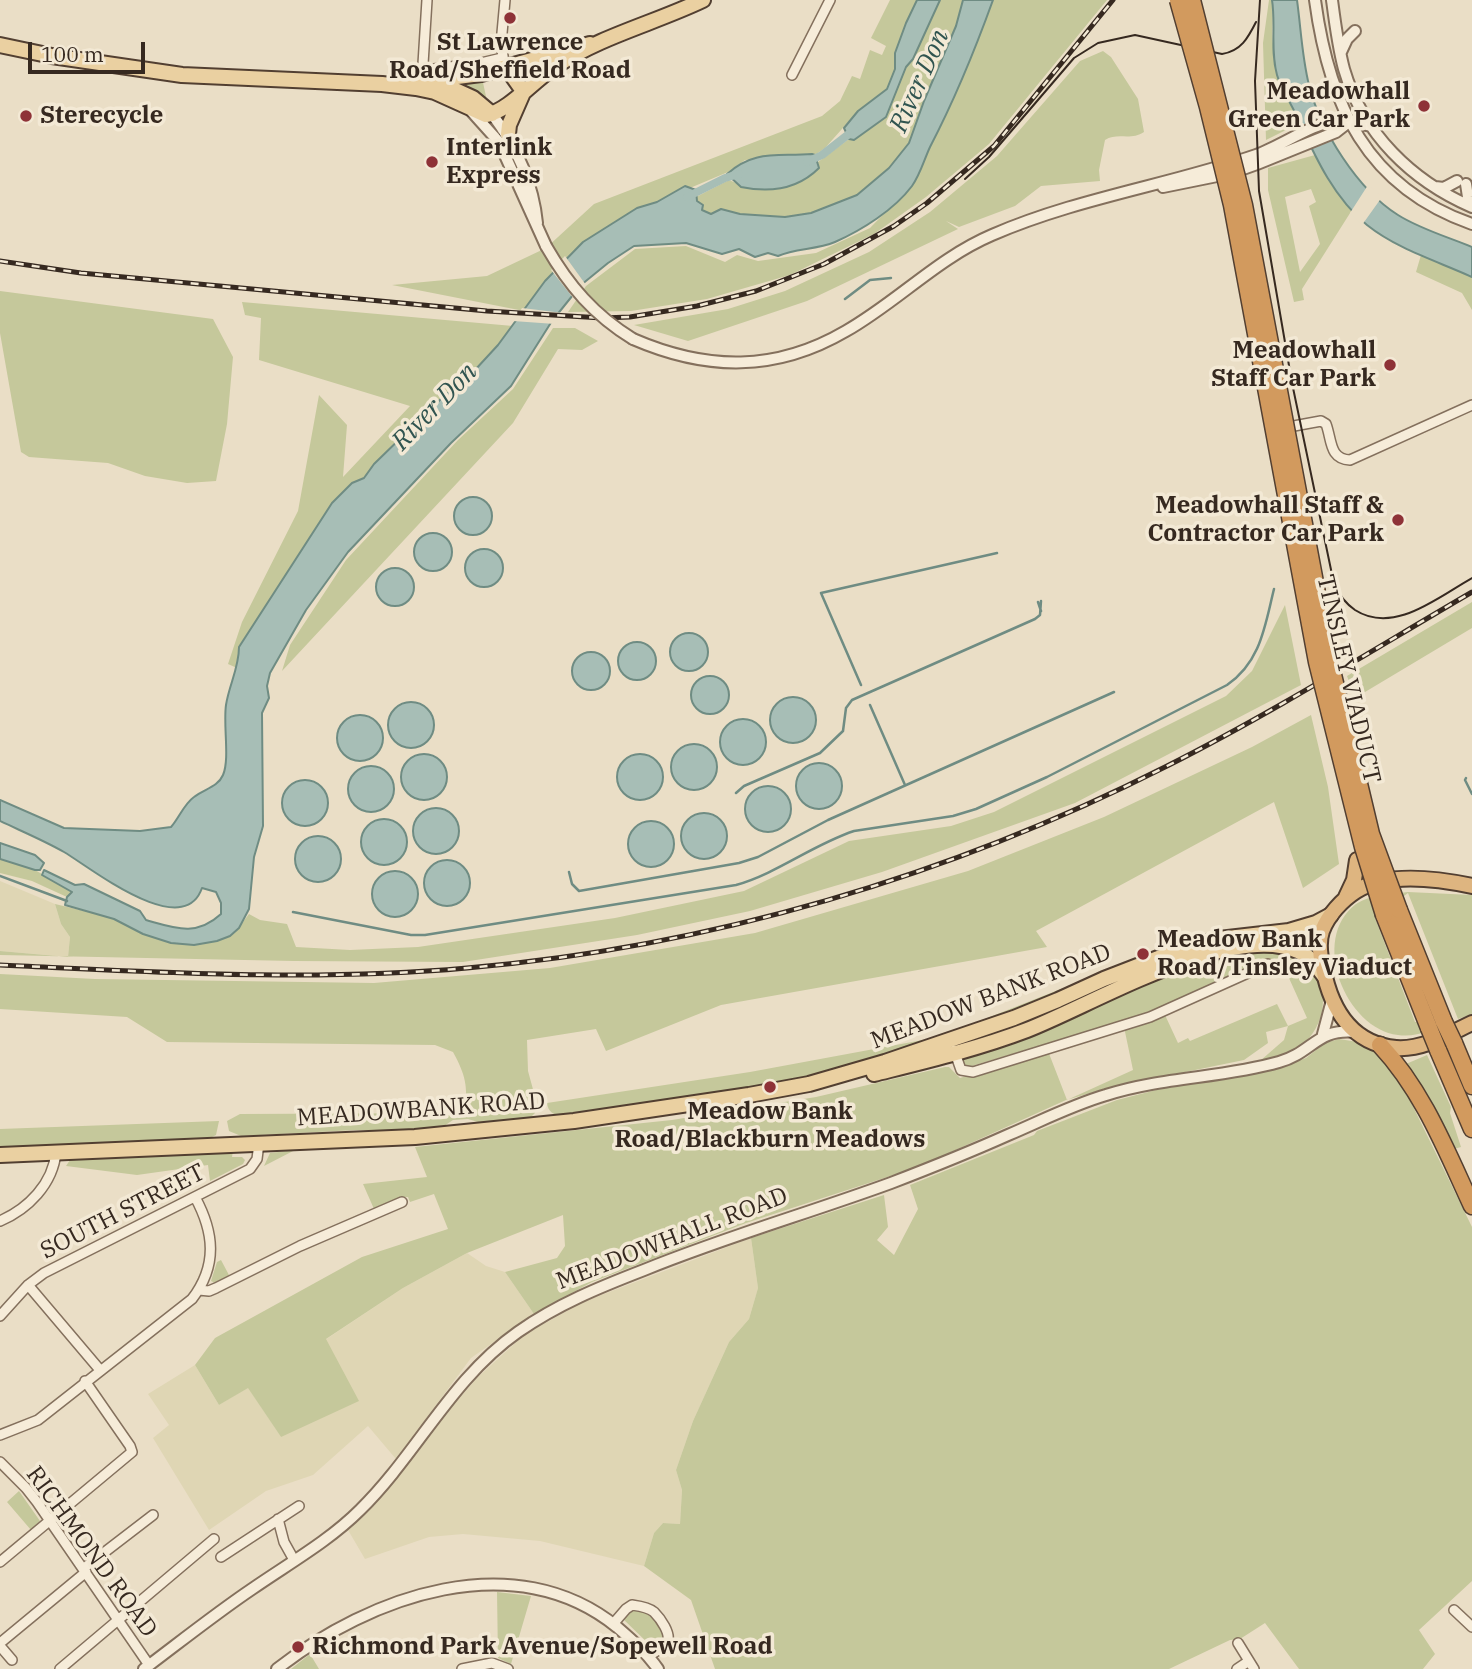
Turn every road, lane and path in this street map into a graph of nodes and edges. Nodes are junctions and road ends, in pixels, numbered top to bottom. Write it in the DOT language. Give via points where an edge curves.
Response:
graph roads {
  1 [pos="427,0"];
  2 [pos="505,0"];
  3 [pos="704,0"];
  4 [pos="830,0"];
  5 [pos="1178,0"];
  6 [pos="1192,0"];
  7 [pos="1332,0"];
  8 [pos="1316,6"];
  9 [pos="1335,26"];
  10 [pos="1355,31"];
  11 [pos="598,42"];
  12 [pos="0,45"];
  13 [pos="1341,53"];
  14 [pos="1326,57"];
  15 [pos="504,62"];
  16 [pos="792,75"];
  17 [pos="431,80"];
  18 [pos="523,91"];
  19 [pos="1353,91"];
  20 [pos="1340,103"];
  21 [pos="470,110"];
  22 [pos="492,114"];
  23 [pos="1350,121"];
  24 [pos="1371,126"];
  25 [pos="1331,128"];
  26 [pos="508,134"];
  27 [pos="1362,141"];
  28 [pos="1402,163"];
  29 [pos="1385,171"];
  30 [pos="1432,187"];
  31 [pos="1454,199"];
  32 [pos="1472,204"];
  33 [pos="1430,205"];
  34 [pos="1472,222"];
  35 [pos="537,226"];
  36 [pos="1472,405"];
  37 [pos="1274,430"];
  38 [pos="1357,860"];
  39 [pos="1387,860"];
  40 [pos="1408,879"];
  41 [pos="1469,884"];
  42 [pos="1346,898"];
  43 [pos="1391,913"];
  44 [pos="1331,915"];
  45 [pos="1268,964"];
  46 [pos="1325,977"];
  47 [pos="1107,985"];
  48 [pos="1332,1000"];
  49 [pos="1469,1027"];
  50 [pos="1355,1032"];
  51 [pos="1324,1034"];
  52 [pos="951,1038"];
  53 [pos="1380,1045"];
  54 [pos="955,1054"];
  55 [pos="841,1076"];
  56 [pos="1472,1086"];
  57 [pos="1472,1129"];
  58 [pos="259,1143"];
  59 [pos="56,1152"];
  60 [pos="0,1155"];
  61 [pos="195,1197"];
  62 [pos="402,1202"];
  63 [pos="1472,1206"];
  64 [pos="0,1221"];
  65 [pos="28,1285"];
  66 [pos="199,1290"];
  67 [pos="0,1317"];
  68 [pos="100,1370"];
  69 [pos="85,1381"];
  70 [pos="0,1435"];
  71 [pos="0,1462"];
  72 [pos="299,1506"];
  73 [pos="153,1516"];
  74 [pos="278,1519"];
  75 [pos="50,1521"];
  76 [pos="214,1539"];
  77 [pos="221,1557"];
  78 [pos="294,1560"];
  79 [pos="0,1562"];
  80 [pos="85,1570"];
  81 [pos="1454,1610"];
  82 [pos="118,1620"];
  83 [pos="613,1624"];
  84 [pos="1472,1627"];
  85 [pos="1238,1643"];
  86 [pos="0,1644"];
  87 [pos="648,1656"];
  88 [pos="12,1660"];
  89 [pos="1252,1665"];
  90 [pos="147,1667"];
  91 [pos="60,1669"];
  92 [pos="277,1669"];
  93 [pos="462,1669"];
  94 [pos="508,1669"];
  95 [pos="658,1669"];
  96 [pos="1237,1669"];
  1 -- 17 [label="street"];
  2 -- 15 [label="street"];
  3 -- 11 [label="main road"];
  4 -- 16 [label="street"];
  5 -- 43 [label="highway, TINSLEY VIADUCT, bridge" via="1231,205 1317,662 1363,847"];
  6 -- 43 [label="highway, TINSLEY VIADUCT, bridge" via="1244,205 1330,662"];
  7 -- 9 [label="street"];
  8 -- 9 [label="street"];
  8 -- 14 [label="street"];
  9 -- 13 [label="street"];
  9 -- 14 [label="street" via="1327,37"];
  10 -- 13 [label="street"];
  11 -- 15 [label="main road"];
  11 -- 18 [label="main road"];
  12 -- 17 [label="main road" via="190,75 382,84"];
  13 -- 19 [label="street"];
  14 -- 20 [label="street"];
  15 -- 17 [label="main road" via="481,74"];
  15 -- 18 [label="main road"];
  17 -- 21 [label="main road"];
  17 -- 22 [label="main road" via="473,98"];
  18 -- 22 [label="main road"];
  18 -- 26 [label="main road"];
  19 -- 23 [label="street"];
  19 -- 24 [label="street"];
  20 -- 23 [label="street"];
  20 -- 25 [label="street"];
  21 -- 22 [label="main road"];
  21 -- 35 [label="street" via="491,132"];
  22 -- 26 [label="street"];
  23 -- 24 [label="street"];
  23 -- 25 [label="street"];
  23 -- 27 [label="street"];
  24 -- 28 [label="street"];
  25 -- 27 [label="street"];
  25 -- 35 [label="street, bridge" via="1257,155 1041,215 990,236 937,267 847,331 814,347 748,363 688,359 633,339 580,296"];
  26 -- 35 [label="street" via="527,180"];
  27 -- 29 [label="street"];
  28 -- 29 [label="street"];
  28 -- 30 [label="street"];
  29 -- 33 [label="street"];
  30 -- 31 [label="street"];
  30 -- 32 [label="street" via="1462,182"];
  31 -- 32 [label="street"];
  31 -- 33 [label="street"];
  31 -- 34 [label="street"];
  33 -- 34 [label="street"];
  36 -- 37 [label="street" via="1350,460 1332,450 1326,424 1321,421"];
  38 -- 42 [label="highway"];
  39 -- 40 [label="highway"];
  40 -- 41 [label="highway"];
  40 -- 42 [label="highway" via="1359,889"];
  42 -- 44 [label="highway"];
  43 -- 56 [label="highway, bridge"];
  43 -- 57 [label="highway, bridge" via="1429,1028"];
  44 -- 46 [label="highway" via="1320,946"];
  44 -- 47 [label="main road, MEADOW BANK ROAD" via="1285,932 1184,948"];
  45 -- 54 [label="street" via="1150,1017 973,1072 961,1070"];
  46 -- 47 [label="main road, MEADOW BANK ROAD" via="1298,951 1255,946 1210,953"];
  46 -- 48 [label="highway"];
  47 -- 52 [label="main road, MEADOW BANK ROAD"];
  47 -- 54 [label="main road, MEADOW BANK ROAD" via="1031,1028"];
  48 -- 50 [label="highway"];
  48 -- 51 [label="street"];
  49 -- 53 [label="highway" via="1426,1044"];
  50 -- 51 [label="street"];
  50 -- 53 [label="highway"];
  51 -- 78 [label="street, MEADOWHALL ROAD" via="1284,1061 1106,1094 890,1183 742,1232 564,1303 486,1357 372,1498 343,1526"];
  52 -- 54 [label="street"];
  52 -- 55 [label="main road, MEADOW BANK ROAD"];
  53 -- 63 [label="highway" via="1415,1090"];
  54 -- 55 [label="main road, MEADOW BANK ROAD" via="872,1074"];
  55 -- 58 [label="main road, MEADOWBANK ROAD" via="749,1095 563,1122 415,1137"];
  58 -- 59 [label="main road, MEADOWBANK ROAD"];
  58 -- 61 [label="street, SOUTH STREET" via="250,1169"];
  59 -- 60 [label="main road, MEADOWBANK ROAD"];
  59 -- 64 [label="street" via="52,1172 41,1190"];
  61 -- 65 [label="street, SOUTH STREET"];
  61 -- 66 [label="street" via="211,1238"];
  62 -- 66 [label="street" via="216,1289"];
  65 -- 67 [label="street, SOUTH STREET"];
  65 -- 68 [label="street"];
  66 -- 68 [label="street"];
  68 -- 69 [label="street"];
  69 -- 70 [label="street" via="38,1420"];
  69 -- 75 [label="street" via="132,1452"];
  71 -- 75 [label="street, RICHMOND ROAD"];
  72 -- 74 [label="street"];
  73 -- 80 [label="street"];
  74 -- 77 [label="street"];
  74 -- 78 [label="street"];
  75 -- 79 [label="street"];
  75 -- 80 [label="street, RICHMOND ROAD"];
  76 -- 82 [label="street"];
  78 -- 90 [label="street, MEADOWHALL ROAD"];
  80 -- 82 [label="street, RICHMOND ROAD"];
  80 -- 86 [label="street"];
  81 -- 84 [label="street"];
  82 -- 90 [label="street, RICHMOND ROAD"];
  82 -- 91 [label="street"];
  83 -- 87 [label="street"];
  83 -- 87 [label="street" via="632,1605 654,1612 668,1639"];
  83 -- 92 [label="street" via="580,1603 537,1588 462,1587 370,1612"];
  85 -- 89 [label="street"];
  86 -- 88 [label="street"];
  87 -- 95 [label="street"];
  89 -- 96 [label="street"];
  93 -- 94 [label="street" via="492,1662"];
}
